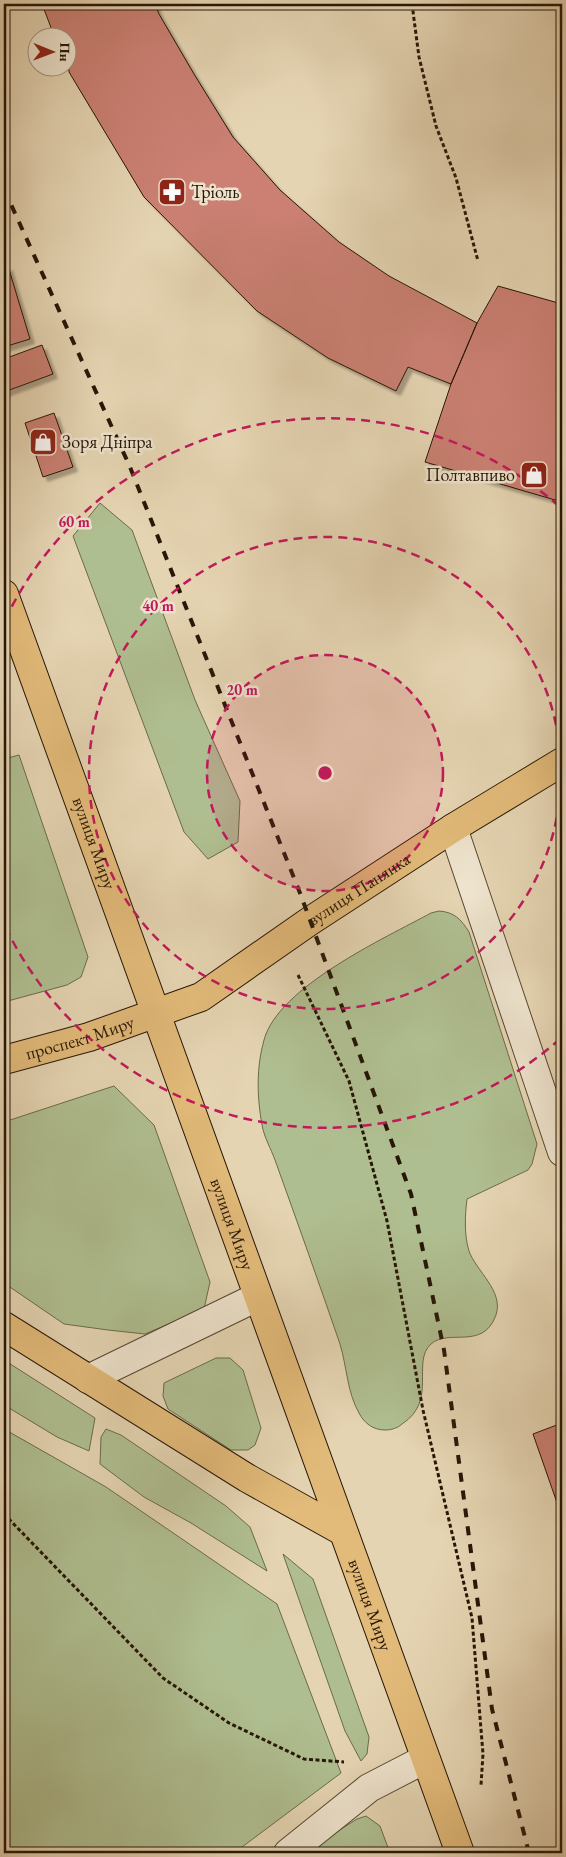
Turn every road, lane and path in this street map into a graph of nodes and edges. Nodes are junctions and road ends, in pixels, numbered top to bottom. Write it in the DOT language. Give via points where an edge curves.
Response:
graph roads {
  1 [pos="412,4"];
  2 [pos="478,261"];
  3 [pos="4,594"];
  4 [pos="562,762"];
  5 [pos="453,828"];
  6 [pos="298,975"];
  7 [pos="155,1014"];
  8 [pos="4,1060"];
  9 [pos="562,1152"];
  10 [pos="257,1297"];
  11 [pos="4,1326"];
  12 [pos="88,1379"];
  13 [pos="4,1514"];
  14 [pos="342,1531"];
  15 [pos="425,1759"];
  16 [pos="354,1763"];
  17 [pos="481,1785"];
  18 [pos="288,1853"];
  19 [pos="460,1853"];
  1 -- 2 [label="path" via="419,57 436,126 456,178"];
  3 -- 7 [label="main road, вулиця Миру"];
  4 -- 5 [label="main road, вулиця Панянка"];
  5 -- 7 [label="main road, вулиця Панянка" via="201,997"];
  5 -- 9 [label="lane"];
  6 -- 17 [label="path" via="349,1081 387,1221 423,1410 472,1618 483,1754"];
  7 -- 8 [label="main road, проспект Миру" via="89,1037"];
  7 -- 10 [label="main road, вулиця Миру"];
  10 -- 12 [label="lane"];
  10 -- 14 [label="main road, вулиця Миру"];
  11 -- 12 [label="main road"];
  12 -- 14 [label="main road" via="247,1478"];
  13 -- 16 [label="path" via="163,1678 229,1723 304,1759"];
  14 -- 15 [label="main road, вулиця Миру"];
  15 -- 18 [label="lane" via="370,1788"];
  15 -- 19 [label="main road, вулиця Миру"];
}
